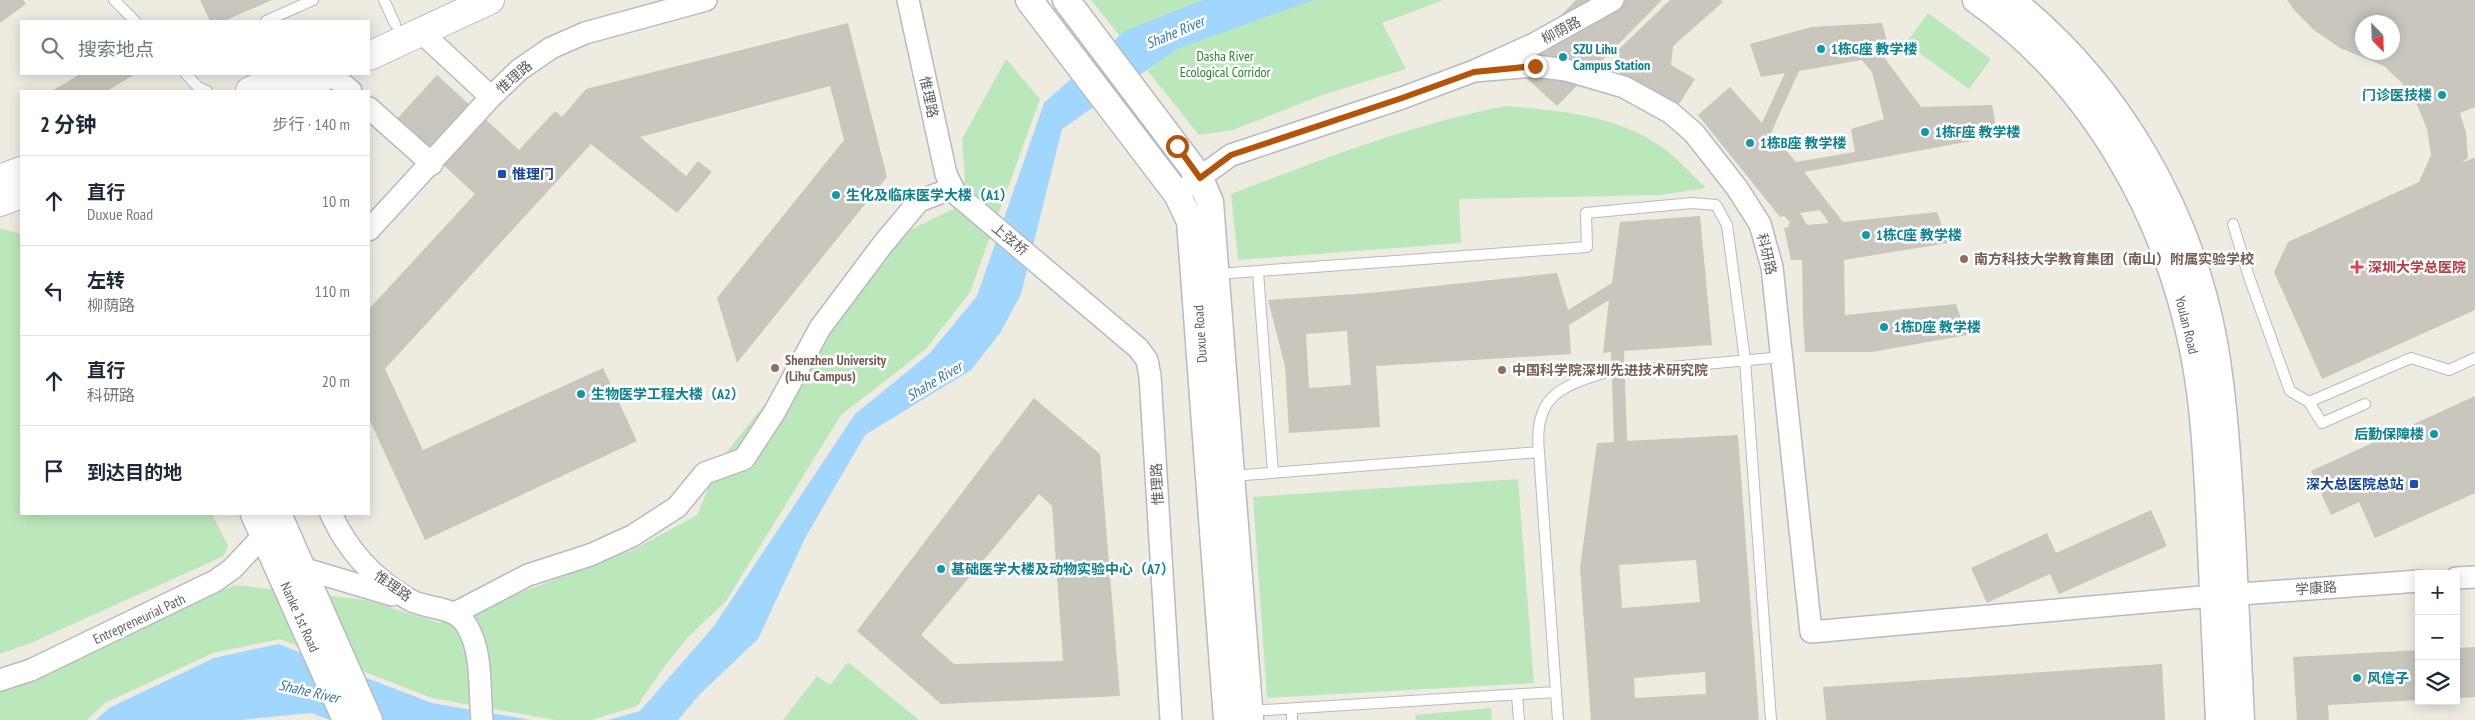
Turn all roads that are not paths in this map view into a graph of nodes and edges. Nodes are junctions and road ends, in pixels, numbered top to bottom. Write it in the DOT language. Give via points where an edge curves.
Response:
graph roads {
  1 [pos="114,0"];
  2 [pos="313,0"];
  3 [pos="446,0"];
  4 [pos="490,0"];
  5 [pos="706,0"];
  6 [pos="908,0"];
  7 [pos="1029,0"];
  8 [pos="1613,0"];
  9 [pos="1976,0"];
  10 [pos="2011,0"];
  11 [pos="1067,1"];
  12 [pos="390,12"];
  13 [pos="134,20"];
  14 [pos="268,20"];
  15 [pos="421,32"];
  16 [pos="370,35"];
  17 [pos="370,56"];
  18 [pos="1474,72"];
  19 [pos="187,75"];
  20 [pos="286,75"];
  21 [pos="328,75"];
  22 [pos="331,75"];
  23 [pos="201,90"];
  24 [pos="252,90"];
  25 [pos="294,90"];
  26 [pos="349,90"];
  27 [pos="491,97"];
  28 [pos="370,109"];
  29 [pos="432,164"];
  30 [pos="20,171"];
  31 [pos="0,178"];
  32 [pos="1200,178"];
  33 [pos="954,191"];
  34 [pos="20,194"];
  35 [pos="1177,194"];
  36 [pos="0,202"];
  37 [pos="2233,224"];
  38 [pos="370,229"];
  39 [pos="1258,272"];
  40 [pos="1217,274"];
  41 [pos="1064,285"];
  42 [pos="1783,357"];
  43 [pos="2475,358"];
  44 [pos="1745,360"];
  45 [pos="1627,371"];
  46 [pos="1607,372"];
  47 [pos="2309,402"];
  48 [pos="2365,404"];
  49 [pos="1539,452"];
  50 [pos="1273,473"];
  51 [pos="1232,476"];
  52 [pos="278,515"];
  53 [pos="333,515"];
  54 [pos="259,524"];
  55 [pos="296,573"];
  56 [pos="2475,577"];
  57 [pos="2460,578"];
  58 [pos="2415,581"];
  59 [pos="2224,595"];
  60 [pos="412,601"];
  61 [pos="455,613"];
  62 [pos="1811,632"];
  63 [pos="0,680"];
  64 [pos="1555,692"];
  65 [pos="1517,694"];
  66 [pos="1292,708"];
  67 [pos="1242,717"];
  68 [pos="346,720"];
  69 [pos="369,720"];
  70 [pos="482,720"];
  71 [pos="1170,720"];
  72 [pos="1292,720"];
  73 [pos="1519,720"];
  74 [pos="1558,720"];
  75 [pos="1771,720"];
  76 [pos="2219,720"];
  77 [pos="2241,720"];
  1 -- 13 [label="lane"];
  2 -- 14 [label="lane"];
  3 -- 12 [label="main road"];
  4 -- 15 [label="main road"];
  5 -- 27 [label="street, 惟理路" via="585,33 551,48 519,70"];
  6 -- 33 [label="street, 惟理路" via="946,174"];
  7 -- 35 [label="street, Duxue Road"];
  8 -- 18 [label="street, 柳荫路" via="1534,44"];
  9 -- 59 [label="street, Youlan Road" via="2047,61 2084,104 2125,167 2164,249 2182,302 2199,382"];
  10 -- 59 [label="street, Youlan Road" via="2077,62 2111,104 2155,174 2186,243 2207,312 2221,386 2228,463"];
  11 -- 32 [label="street, Duxue Road"];
  12 -- 16 [label="main road"];
  15 -- 17 [label="main road"];
  15 -- 27 [label="street"];
  18 -- 32 [label="street, 柳荫路" via="1231,155"];
  18 -- 42 [label="street, 科研路" via="1535,66 1566,70 1624,87 1647,98 1694,133 1720,164 1760,224 1772,268"];
  19 -- 23 [label="lane"];
  20 -- 24 [label="main road"];
  21 -- 25 [label="main road"];
  22 -- 26 [label="street"];
  27 -- 29 [label="street, 惟理路"];
  28 -- 29 [label="street"];
  29 -- 38 [label="street, 惟理路"];
  30 -- 31 [label="main road"];
  32 -- 35 [label="street, 柳荫路"];
  32 -- 40 [label="street, Duxue Road" via="1210,202"];
  33 -- 41 [label="street, 上弦桥"];
  33 -- 61 [label="street" via="919,201 883,244 820,328 774,413 744,459 705,473 677,507 632,536 590,555 528,575"];
  34 -- 36 [label="main road"];
  35 -- 67 [label="street, Duxue Road" via="1187,212 1192,234"];
  37 -- 47 [label="lane" via="2290,390"];
  39 -- 40 [label="lane"];
  39 -- 44 [label="lane" via="1587,247 1586,213 1692,203 1716,205 1727,225"];
  39 -- 50 [label="lane"];
  40 -- 51 [label="street, Duxue Road"];
  41 -- 71 [label="street, 惟理路" via="1148,360"];
  42 -- 44 [label="lane"];
  42 -- 62 [label="street, 科研路"];
  43 -- 47 [label="lane" via="2449,370 2411,358"];
  44 -- 45 [label="lane"];
  44 -- 75 [label="lane"];
  46 -- 49 [label="lane" via="1565,386 1544,406 1537,430"];
  47 -- 48 [label="lane" via="2322,423"];
  49 -- 50 [label="lane"];
  49 -- 64 [label="lane"];
  50 -- 51 [label="lane"];
  51 -- 67 [label="street, Duxue Road"];
  52 -- 55 [label="street, Nanke 1st Road"];
  53 -- 60 [label="street, 惟理路" via="362,562 378,578"];
  54 -- 55 [label="street, Nanke 1st Road"];
  54 -- 63 [label="street, Entrepreneurial Path" via="232,569 215,582 31,670"];
  55 -- 60 [label="street"];
  55 -- 68 [label="street, Nanke 1st Road"];
  55 -- 69 [label="street, Nanke 1st Road"];
  56 -- 57 [label="street"];
  58 -- 59 [label="street, 学康路"];
  59 -- 62 [label="street, 学康路"];
  59 -- 76 [label="street, Youlan Road"];
  59 -- 77 [label="street, Youlan Road"];
  60 -- 61 [label="street, 惟理路"];
  61 -- 70 [label="street" via="474,640"];
  64 -- 65 [label="lane"];
  64 -- 74 [label="lane"];
  65 -- 66 [label="lane"];
  65 -- 73 [label="lane"];
  66 -- 67 [label="lane"];
  66 -- 72 [label="lane"];
}
